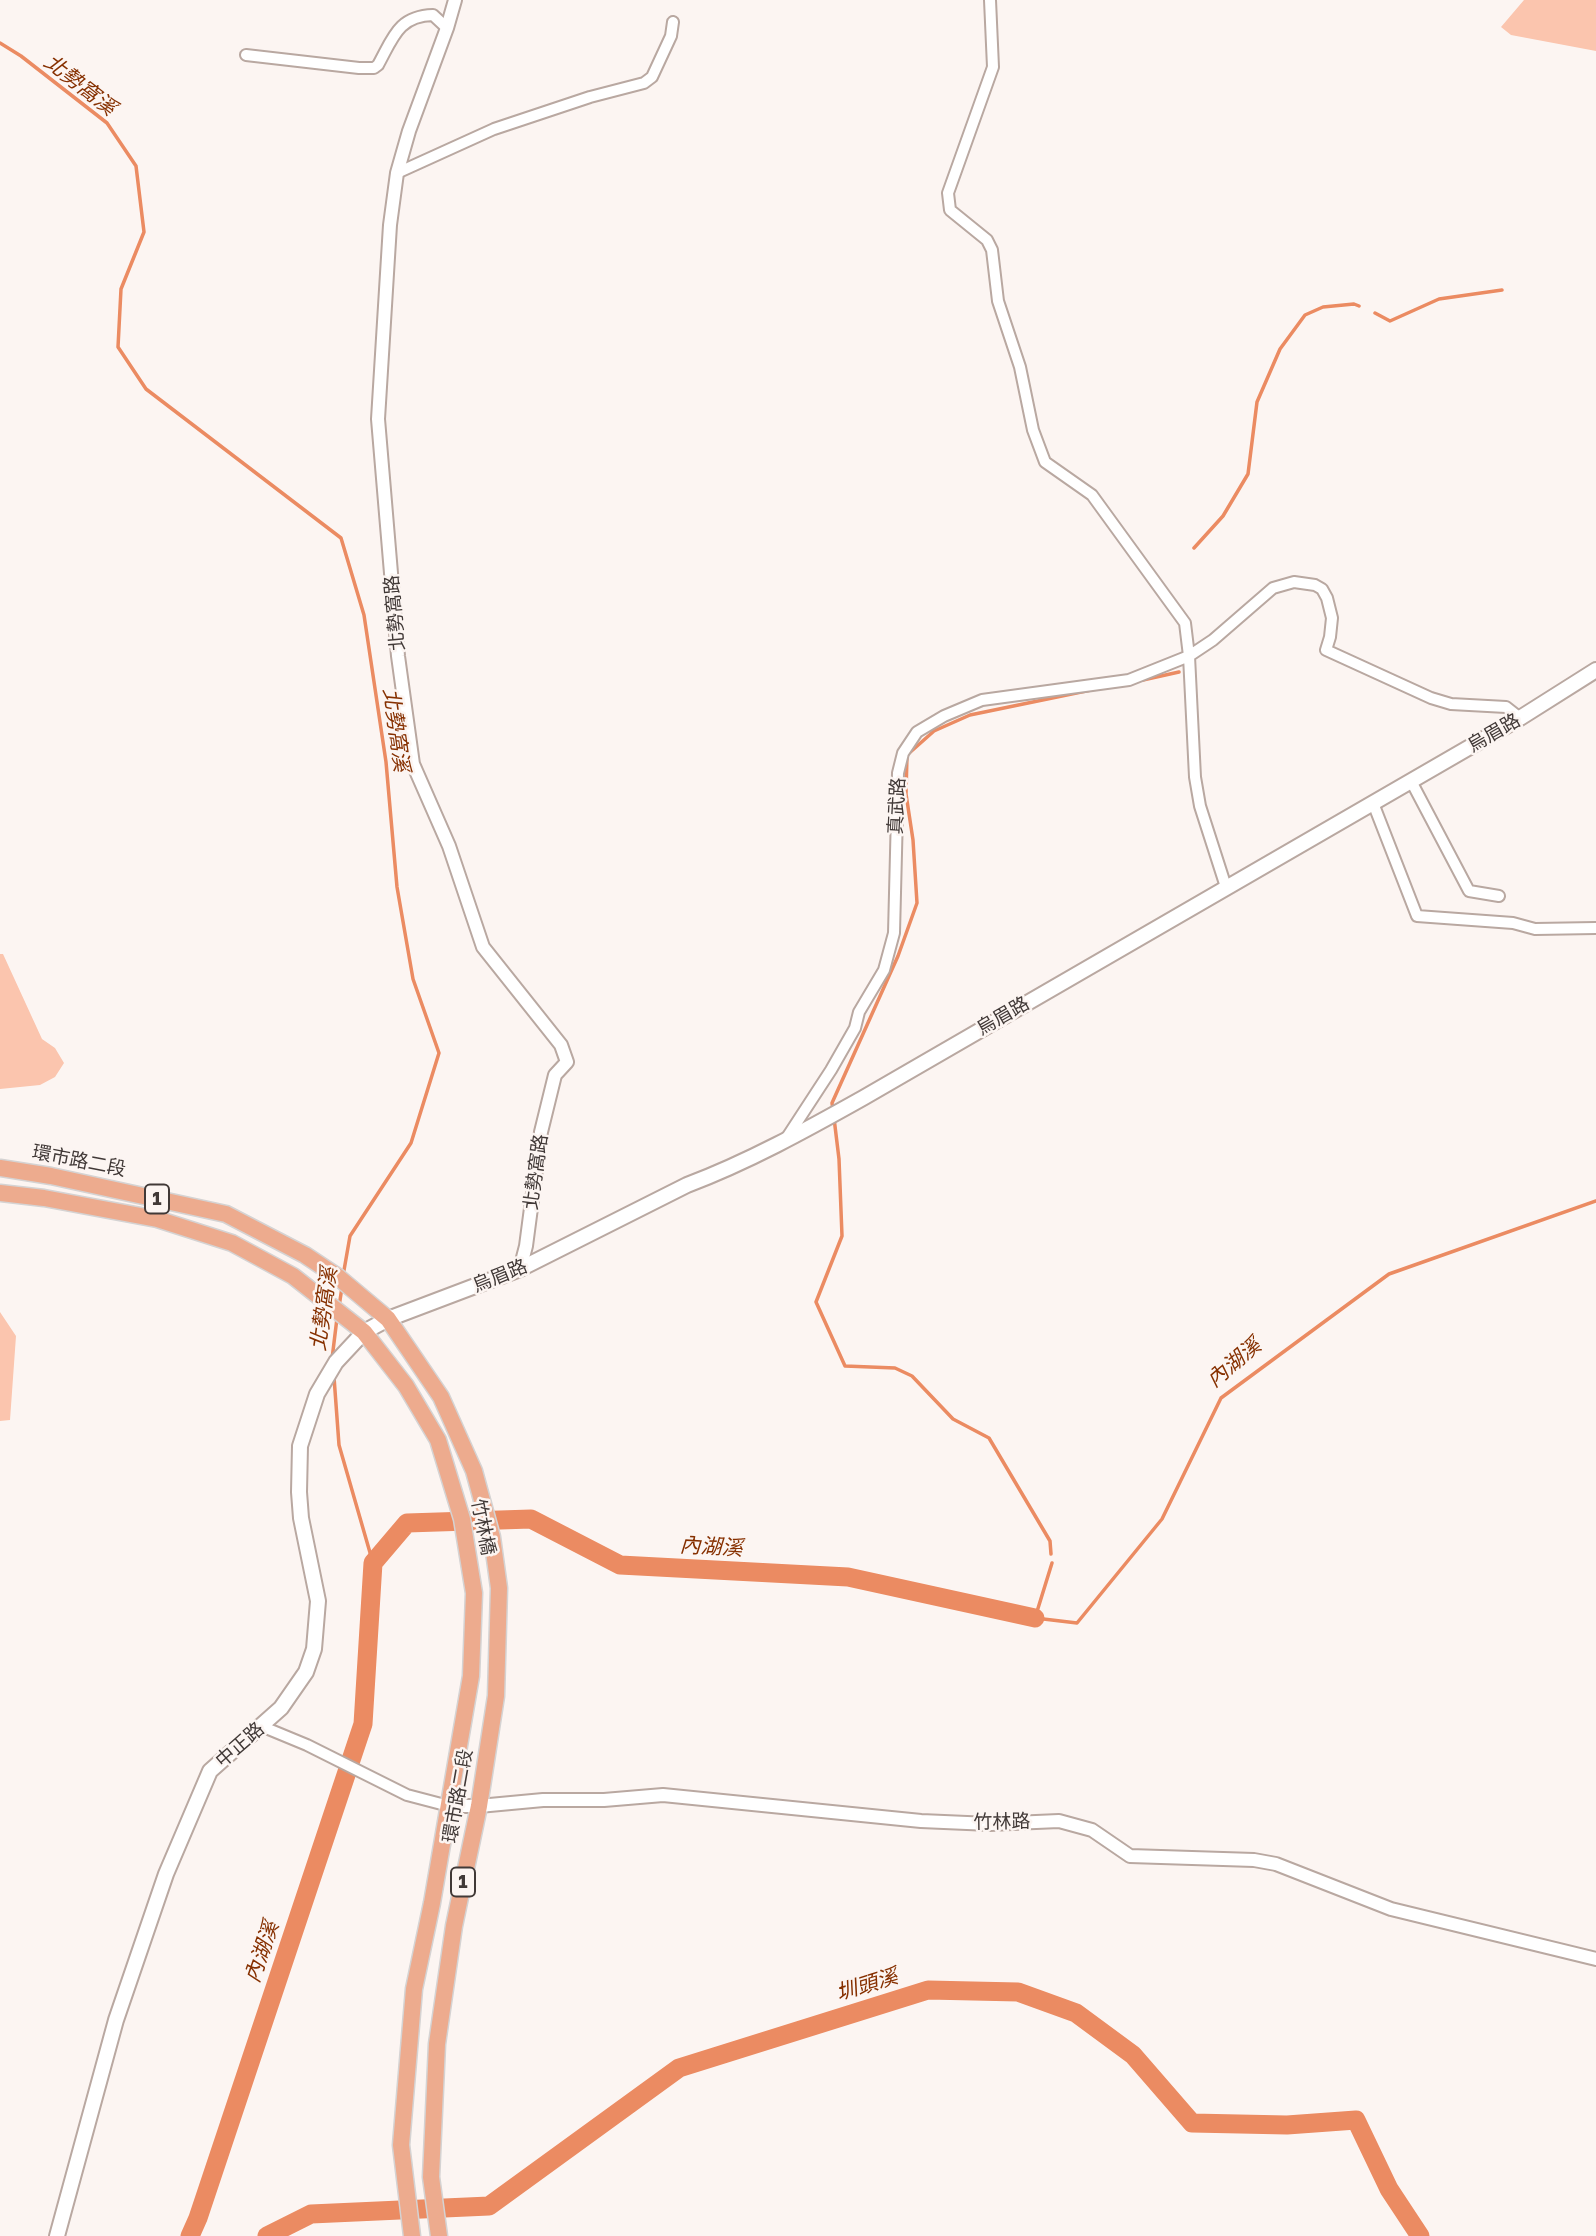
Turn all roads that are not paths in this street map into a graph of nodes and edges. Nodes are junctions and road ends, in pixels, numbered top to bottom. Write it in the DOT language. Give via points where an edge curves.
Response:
graph roads {
  1 [pos="455,0"];
  2 [pos="990,0"];
  3 [pos="673,22"];
  4 [pos="447,28"];
  5 [pos="246,55"];
  6 [pos="397,173"];
  7 [pos="1189,656"];
  8 [pos="1596,670"];
  9 [pos="1520,719"];
  10 [pos="1411,781"];
  11 [pos="1373,803"];
  12 [pos="1227,887"];
  13 [pos="1499,896"];
  14 [pos="1596,928"];
  15 [pos="784,1141"];
  16 [pos="0,1168"];
  17 [pos="0,1193"];
  18 [pos="520,1269"];
  19 [pos="388,1319"];
  20 [pos="364,1332"];
  21 [pos="499,1588"];
  22 [pos="474,1593"];
  23 [pos="261,1726"];
  24 [pos="449,1806"];
  25 [pos="478,1807"];
  26 [pos="1596,1959"];
  27 [pos="410,2228"];
  28 [pos="438,2230"];
  29 [pos="57,2236"];
  1 -- 4 [label="street, 北勢窩路"];
  2 -- 7 [label="street" via="993,67 948,193 950,210 987,240 992,250 998,300 1045,462 1092,495 1185,623"];
  3 -- 6 [label="street" via="652,77 643,83 494,129"];
  4 -- 5 [label="street" via="433,15 418,15 397,30 374,68"];
  4 -- 6 [label="street, 北勢窩路"];
  6 -- 18 [label="street, 北勢窩路" via="378,419 398,656 413,764 449,846 483,947 561,1045 567,1062 555,1075 541,1132"];
  7 -- 9 [label="street, 真武路" via="1273,588 1294,582 1315,585 1322,589 1332,618 1326,650 1431,698 1451,704 1507,707"];
  7 -- 12 [label="street" via="1195,777"];
  7 -- 15 [label="street, 真武路" via="1129,680 982,700 917,732 903,753 898,773 894,933 884,970 831,1070"];
  8 -- 9 [label="main road, 烏眉路"];
  9 -- 10 [label="main road, 烏眉路"];
  10 -- 11 [label="main road, 烏眉路"];
  10 -- 13 [label="street" via="1469,891"];
  11 -- 12 [label="main road, 烏眉路"];
  11 -- 14 [label="street" via="1417,916 1513,923 1535,929"];
  12 -- 15 [label="main road, 烏眉路"];
  15 -- 18 [label="main road, 烏眉路"];
  16 -- 19 [label="main road, 環市路二段 / 1" via="226,1214 305,1255"];
  17 -- 20 [label="main road, 1" via="157,1219 232,1243 293,1276"];
  18 -- 19 [label="main road, 烏眉路"];
  19 -- 20 [label="main road, 中正路"];
  19 -- 21 [label="main road, 竹林橋 / 1" via="441,1397 474,1471 492,1537"];
  20 -- 22 [label="main road, 竹林橋 / 1" via="406,1386 438,1440 462,1519"];
  20 -- 23 [label="main road, 中正路" via="336,1362 317,1394 300,1446 301,1518 318,1601 314,1648 296,1688"];
  21 -- 25 [label="main road, 環市路二段 / 1" via="496,1696"];
  22 -- 24 [label="main road, 環市路二段 / 1" via="471,1676"];
  23 -- 24 [label="street, 竹林路" via="388,1787"];
  23 -- 29 [label="main road, 中正路" via="210,1771 166,1874 116,2020"];
  24 -- 25 [label="street, 竹林路"];
  24 -- 27 [label="main road, 環市路二段 / 1" via="414,1989 401,2145"];
  25 -- 26 [label="street, 竹林路" via="663,1795 921,1821 1059,1821 1092,1830 1130,1856 1276,1864 1391,1909"];
  25 -- 28 [label="main road, 環市路二段 / 1" via="437,2044 431,2177"];
}
